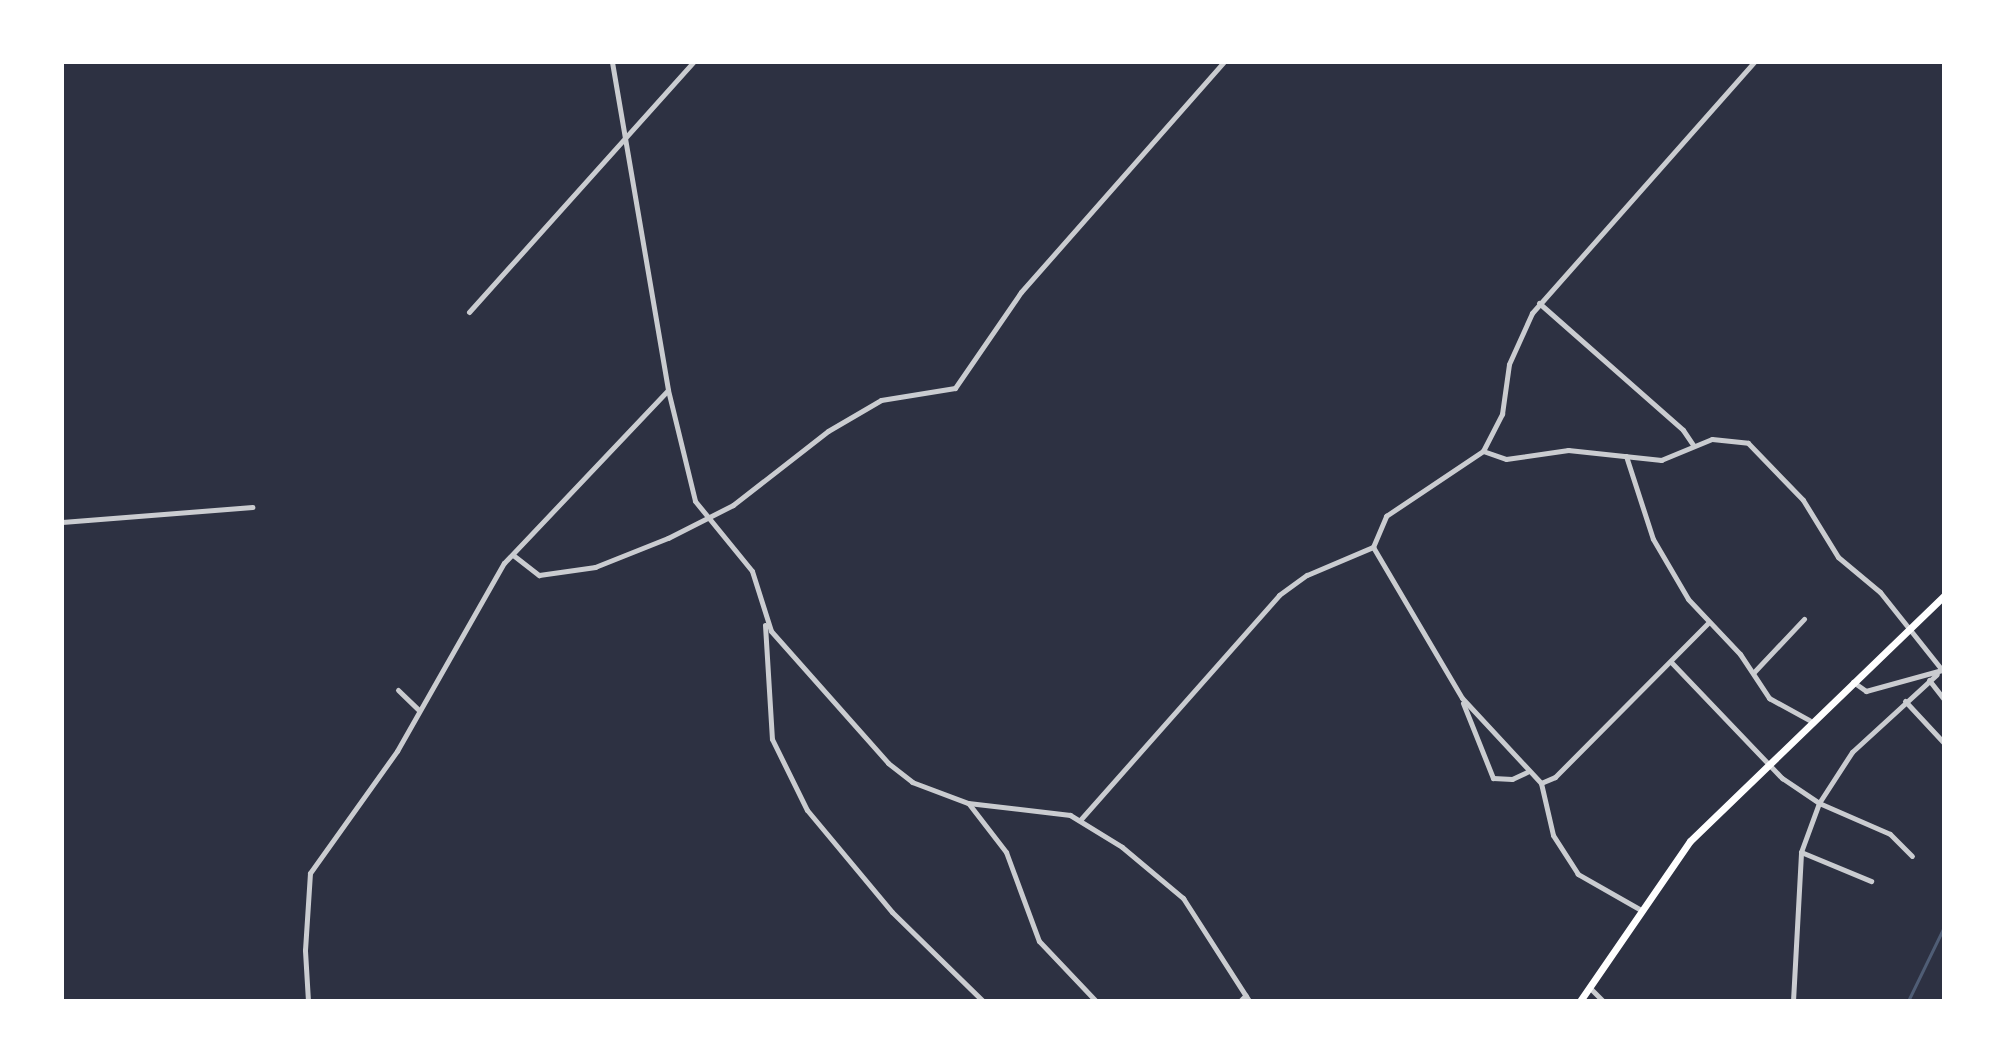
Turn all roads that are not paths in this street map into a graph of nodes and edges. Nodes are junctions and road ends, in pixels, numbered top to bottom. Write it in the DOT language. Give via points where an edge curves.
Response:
graph roads {
  1 [pos="612,62"];
  2 [pos="693,62"];
  3 [pos="1224,62"];
  4 [pos="1752,63"];
  5 [pos="623,140"];
  6 [pos="1539,303"];
  7 [pos="469,312"];
  8 [pos="668,390"];
  9 [pos="1693,445"];
  10 [pos="1483,451"];
  11 [pos="1626,456"];
  12 [pos="252,507"];
  13 [pos="706,520"];
  14 [pos="62,522"];
  15 [pos="1373,547"];
  16 [pos="513,555"];
  17 [pos="1944,596"];
  18 [pos="1804,619"];
  19 [pos="765,620"];
  20 [pos="1707,624"];
  21 [pos="1909,627"];
  22 [pos="1671,662"];
  23 [pos="1943,669"];
  24 [pos="1754,672"];
  25 [pos="1929,680"];
  26 [pos="1852,681"];
  27 [pos="398,690"];
  28 [pos="1462,698"];
  29 [pos="1944,699"];
  30 [pos="1905,701"];
  31 [pos="419,710"];
  32 [pos="1809,720"];
  33 [pos="1944,743"];
  34 [pos="1765,763"];
  35 [pos="1527,772"];
  36 [pos="1541,783"];
  37 [pos="968,803"];
  38 [pos="1819,803"];
  39 [pos="1081,819"];
  40 [pos="1801,852"];
  41 [pos="1912,856"];
  42 [pos="1871,881"];
  43 [pos="1641,910"];
  44 [pos="1590,988"];
  45 [pos="1247,998"];
  46 [pos="308,1001"];
  47 [pos="983,1001"];
  48 [pos="1096,1001"];
  49 [pos="1240,1001"];
  50 [pos="1580,1001"];
  51 [pos="1603,1001"];
  52 [pos="1793,1001"];
  1 -- 5 [label="street"];
  2 -- 5 [label="street"];
  3 -- 13 [label="street" via="1021,292 955,388 881,400 828,431 753,493"];
  4 -- 6 [label="street"];
  5 -- 7 [label="street"];
  5 -- 8 [label="street"];
  6 -- 9 [label="street" via="1683,430"];
  6 -- 10 [label="street" via="1519,335 1502,414"];
  8 -- 13 [label="street" via="695,501"];
  8 -- 16 [label="street"];
  9 -- 11 [label="street" via="1661,460"];
  9 -- 21 [label="street" via="1726,438 1748,443 1803,500 1838,557 1864,575"];
  10 -- 11 [label="street" via="1506,459 1568,450"];
  10 -- 15 [label="street" via="1386,516"];
  11 -- 20 [label="street" via="1653,539"];
  12 -- 14 [label="street"];
  13 -- 16 [label="street" via="595,567 552,577 539,575"];
  13 -- 19 [label="street" via="752,571"];
  15 -- 28 [label="street"];
  15 -- 39 [label="street" via="1307,575 1279,595"];
  16 -- 31 [label="street" via="482,597"];
  17 -- 21 [label="main road"];
  18 -- 24 [label="street"];
  19 -- 37 [label="street" via="888,763 912,782"];
  19 -- 47 [label="street" via="772,739 807,810 892,912"];
  20 -- 22 [label="street"];
  20 -- 24 [label="street"];
  21 -- 23 [label="street"];
  21 -- 26 [label="main road"];
  22 -- 34 [label="street"];
  22 -- 36 [label="street" via="1555,777"];
  23 -- 25 [label="street"];
  23 -- 26 [label="street" via="1866,691"];
  24 -- 32 [label="street" via="1769,698"];
  25 -- 29 [label="street"];
  25 -- 30 [label="street"];
  26 -- 32 [label="main road"];
  27 -- 31 [label="street"];
  28 -- 35 [label="street"];
  28 -- 35 [label="street" via="1493,778 1512,779"];
  30 -- 33 [label="street"];
  30 -- 38 [label="street" via="1852,752"];
  31 -- 46 [label="street" via="376,783 310,873"];
  32 -- 34 [label="main road"];
  34 -- 38 [label="street"];
  34 -- 43 [label="main road" via="1690,841"];
  35 -- 36 [label="street"];
  36 -- 43 [label="street" via="1553,835 1578,874"];
  37 -- 39 [label="street" via="1046,809"];
  37 -- 48 [label="street" via="1006,852 1039,941"];
  38 -- 40 [label="street"];
  38 -- 41 [label="street" via="1890,834"];
  39 -- 45 [label="street" via="1183,898"];
  40 -- 42 [label="street"];
  40 -- 52 [label="street"];
  43 -- 44 [label="main road"];
  44 -- 50 [label="main road"];
  44 -- 51 [label="street"];
  45 -- 49 [label="street"];
}
